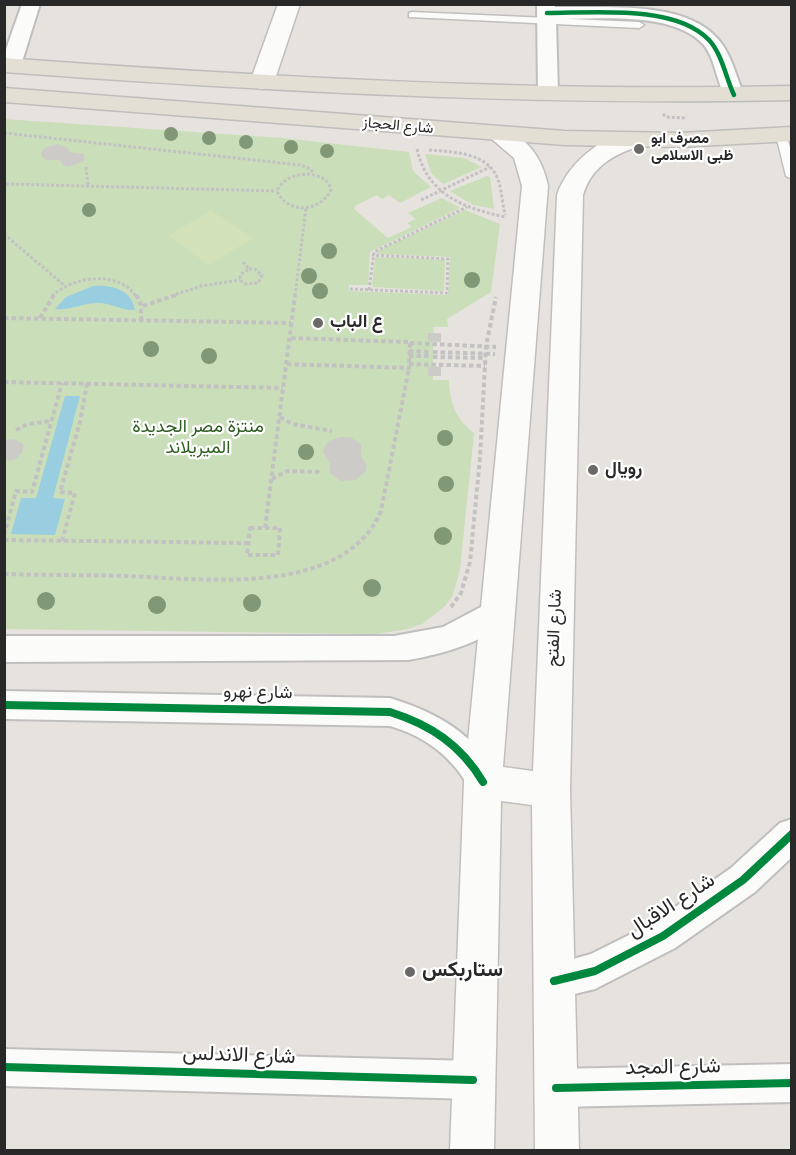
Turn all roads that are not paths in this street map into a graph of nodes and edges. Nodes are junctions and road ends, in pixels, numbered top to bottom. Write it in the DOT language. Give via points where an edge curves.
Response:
graph roads {
  1 [pos="31,4"];
  2 [pos="289,4"];
  3 [pos="546,13"];
  4 [pos="412,15"];
  5 [pos="639,25"];
  6 [pos="8,65"];
  7 [pos="262,81"];
  8 [pos="428,91"];
  9 [pos="792,93"];
  10 [pos="548,94"];
  11 [pos="4,95"];
  12 [pos="734,95"];
  13 [pos="655,96"];
  14 [pos="498,134"];
  15 [pos="786,135"];
  16 [pos="635,140"];
  17 [pos="692,140"];
  18 [pos="449,142"];
  19 [pos="792,176"];
  20 [pos="535,186"];
  21 [pos="572,186"];
  22 [pos="498,610"];
  23 [pos="4,649"];
  24 [pos="4,705"];
  25 [pos="483,782"];
  26 [pos="551,790"];
  27 [pos="792,834"];
  28 [pos="554,981"];
  29 [pos="4,1068"];
  30 [pos="473,1080"];
  31 [pos="792,1083"];
  32 [pos="556,1088"];
  33 [pos="472,1150"];
  34 [pos="557,1150"];
  1 -- 6 [label="street"];
  2 -- 7 [label="main road"];
  3 -- 4 [label="lane"];
  3 -- 5 [label="lane"];
  3 -- 10 [label="street"];
  3 -- 12 [label="street" via="649,15 688,25 712,45"];
  6 -- 7 [label="main road"];
  7 -- 8 [label="main road"];
  8 -- 10 [label="main road"];
  8 -- 18 [label="main road" via="471,109 470,120"];
  9 -- 12 [label="main road"];
  10 -- 13 [label="main road"];
  11 -- 18 [label="main road, شارع الحجاز"];
  12 -- 13 [label="main road"];
  13 -- 17 [label="main road" via="642,107 646,121 668,136"];
  14 -- 16 [label="main road, شارع الحجاز"];
  14 -- 18 [label="main road, شارع الحجاز"];
  14 -- 20 [label="main road" via="525,156 534,173"];
  15 -- 17 [label="main road, شارع الحجاز"];
  15 -- 19 [label="lane"];
  16 -- 17 [label="main road, شارع الحجاز"];
  16 -- 21 [label="main road" via="592,160"];
  20 -- 21 [label="main road"];
  20 -- 22 [label="main road"];
  21 -- 26 [label="main road, شارع الفتح"];
  22 -- 23 [label="street" via="451,637 394,649"];
  22 -- 25 [label="main road"];
  24 -- 25 [label="street, شارع نهرو" via="390,712 419,721 445,736 463,752"];
  25 -- 26 [label="main road"];
  25 -- 30 [label="main road"];
  26 -- 28 [label="main road, شارع الفتح"];
  27 -- 28 [label="street, شارع الاقبال" via="743,879 670,931 595,971"];
  28 -- 32 [label="main road, شارع الفتح"];
  29 -- 30 [label="street, شارع الاندلس"];
  30 -- 33 [label="main road"];
  31 -- 32 [label="street, شارع المجد"];
  32 -- 34 [label="main road, شارع الفتح"];
}
